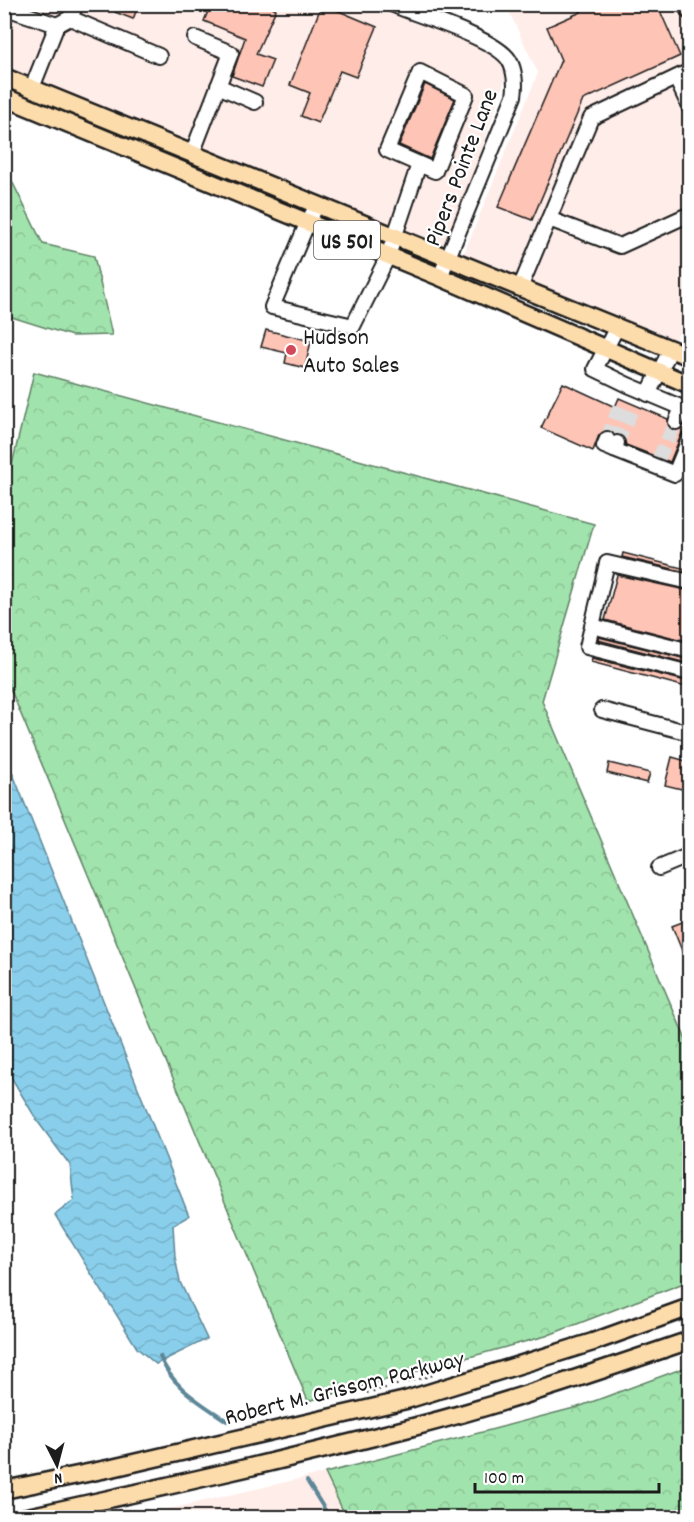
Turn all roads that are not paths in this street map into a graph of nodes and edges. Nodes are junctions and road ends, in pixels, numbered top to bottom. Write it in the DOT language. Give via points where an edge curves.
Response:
graph roads {
  1 [pos="391,4"];
  2 [pos="686,4"];
  3 [pos="6,8"];
  4 [pos="73,11"];
  5 [pos="690,11"];
  6 [pos="57,25"];
  7 [pos="195,38"];
  8 [pos="159,56"];
  9 [pos="690,71"];
  10 [pos="4,77"];
  11 [pos="676,78"];
  12 [pos="218,86"];
  13 [pos="32,88"];
  14 [pos="4,97"];
  15 [pos="255,102"];
  16 [pos="690,108"];
  17 [pos="192,154"];
  18 [pos="419,164"];
  19 [pos="317,205"];
  20 [pos="690,214"];
  21 [pos="549,219"];
  22 [pos="307,224"];
  23 [pos="393,236"];
  24 [pos="387,256"];
  25 [pos="448,258"];
  26 [pos="440,278"];
  27 [pos="520,288"];
  28 [pos="616,327"];
  29 [pos="605,348"];
  30 [pos="671,349"];
  31 [pos="690,357"];
  32 [pos="660,373"];
  33 [pos="690,385"];
  34 [pos="639,390"];
  35 [pos="628,402"];
  36 [pos="686,409"];
  37 [pos="676,422"];
  38 [pos="690,437"];
  39 [pos="613,444"];
  40 [pos="690,582"];
  41 [pos="592,626"];
  42 [pos="690,651"];
  43 [pos="690,673"];
  44 [pos="603,710"];
  45 [pos="690,733"];
  46 [pos="690,855"];
  47 [pos="658,868"];
  48 [pos="690,1307"];
  49 [pos="690,1340"];
  50 [pos="4,1490"];
  51 [pos="23,1518"];
  1 -- 25 [label="street, Pipers Pointe Lane" via="500,51 509,60 516,85"];
  2 -- 5 [label="main road"];
  3 -- 6 [label="street"];
  4 -- 6 [label="street"];
  4 -- 8 [label="street"];
  6 -- 13 [label="street"];
  7 -- 12 [label="street" via="231,53"];
  9 -- 11 [label="street"];
  10 -- 13 [label="main road, US 501"];
  11 -- 16 [label="street"];
  11 -- 21 [label="street" via="591,118"];
  12 -- 15 [label="street"];
  12 -- 17 [label="street"];
  13 -- 17 [label="main road, US 501"];
  14 -- 22 [label="main road, US 501"];
  17 -- 19 [label="main road, US 501"];
  18 -- 18 [label="street" via="387,150 420,72 466,95 435,171"];
  18 -- 23 [label="street"];
  19 -- 22 [label="street"];
  19 -- 23 [label="main road, US 501"];
  20 -- 21 [label="street" via="620,246"];
  21 -- 27 [label="street"];
  22 -- 24 [label="main road, US 501"];
  22 -- 24 [label="street" via="272,307 353,326"];
  23 -- 24 [label="street"];
  23 -- 25 [label="main road, US 501"];
  24 -- 26 [label="main road, US 501"];
  25 -- 26 [label="street, Pipers Pointe Lane"];
  25 -- 27 [label="main road, US 501"];
  26 -- 29 [label="main road, US 501"];
  27 -- 28 [label="main road, US 501"];
  28 -- 29 [label="street"];
  28 -- 30 [label="main road, US 501"];
  29 -- 32 [label="main road, US 501"];
  29 -- 34 [label="street" via="595,369"];
  30 -- 31 [label="main road, US 501"];
  30 -- 32 [label="street"];
  32 -- 33 [label="main road, US 501"];
  32 -- 34 [label="street"];
  34 -- 35 [label="street"];
  34 -- 36 [label="street"];
  36 -- 37 [label="street"];
  38 -- 39 [label="street" via="675,474"];
  40 -- 41 [label="street" via="607,563"];
  41 -- 42 [label="street"];
  41 -- 43 [label="street" via="586,647"];
  44 -- 45 [label="street"];
  46 -- 47 [label="street"];
  48 -- 50 [label="main road, Robert M. Grissom Parkway" via="593,1342 405,1400"];
  49 -- 51 [label="main road" via="418,1426"];
}
